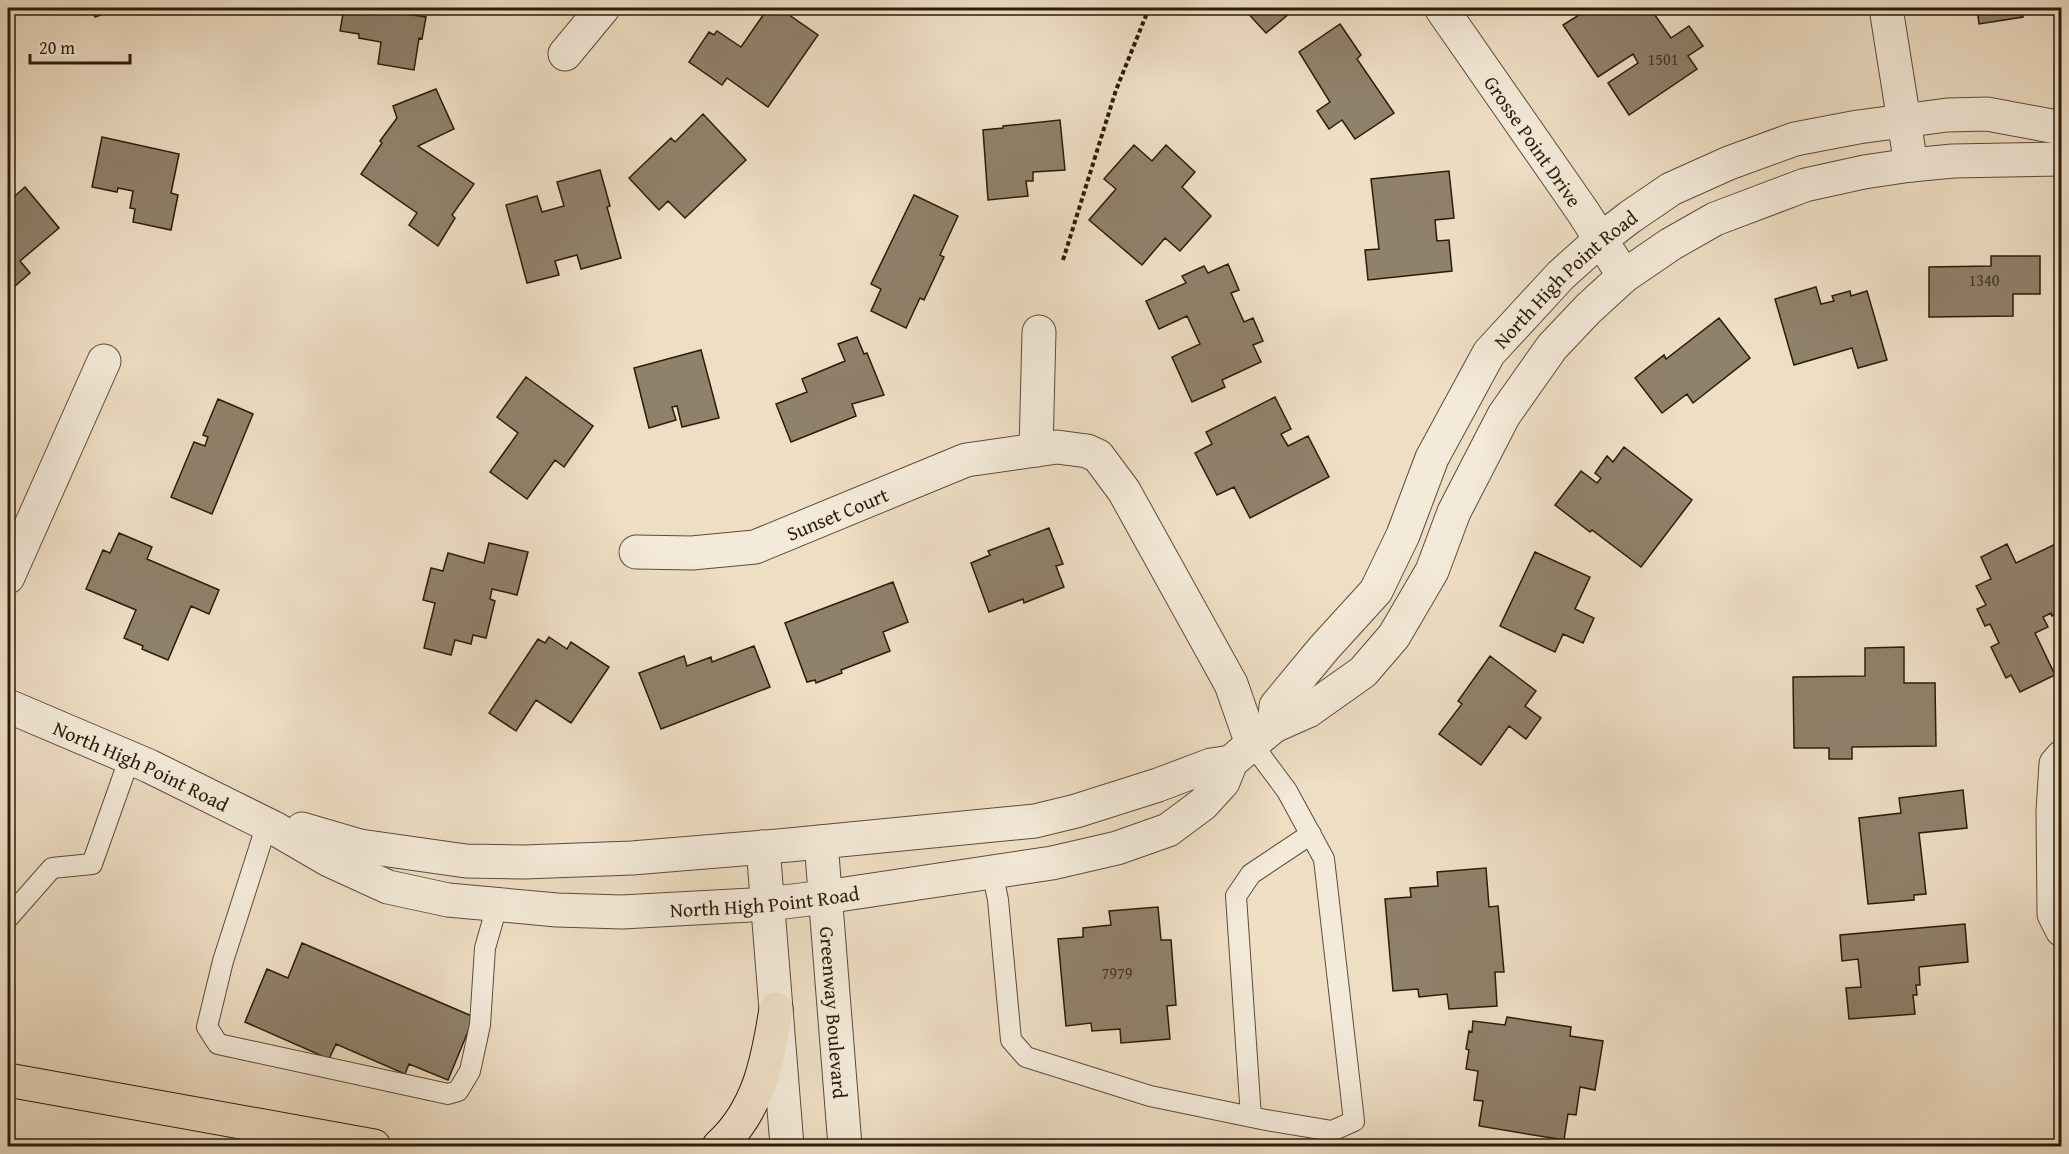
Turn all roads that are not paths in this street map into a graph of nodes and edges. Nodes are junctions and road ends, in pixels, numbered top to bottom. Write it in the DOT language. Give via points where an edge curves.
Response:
graph roads {
  1 [pos="603,8"];
  2 [pos="1441,8"];
  3 [pos="1886,8"];
  4 [pos="565,54"];
  5 [pos="1905,121"];
  6 [pos="2061,128"];
  7 [pos="2061,159"];
  8 [pos="1911,165"];
  9 [pos="1600,240"];
  10 [pos="1624,276"];
  11 [pos="1039,332"];
  12 [pos="104,361"];
  13 [pos="1036,450"];
  14 [pos="636,552"];
  15 [pos="8,577"];
  16 [pos="8,706"];
  17 [pos="1253,744"];
  18 [pos="2061,757"];
  19 [pos="130,758"];
  20 [pos="271,826"];
  21 [pos="1311,834"];
  22 [pos="821,842"];
  23 [pos="763,847"];
  24 [pos="992,871"];
  25 [pos="825,897"];
  26 [pos="768,904"];
  27 [pos="497,906"];
  28 [pos="8,918"];
  29 [pos="2061,930"];
  30 [pos="776,1009"];
  31 [pos="8,1080"];
  32 [pos="1251,1117"];
  33 [pos="374,1146"];
  34 [pos="720,1146"];
  35 [pos="787,1146"];
  36 [pos="845,1146"];
  1 -- 4 [label="street"];
  2 -- 9 [label="street, Grosse Point Drive"];
  3 -- 5 [label="street"];
  5 -- 6 [label="street, North High Point Road" via="1987,114"];
  5 -- 8 [label="street"];
  5 -- 9 [label="street, North High Point Road" via="1795,139 1728,163 1671,189"];
  7 -- 8 [label="street, North High Point Road"];
  8 -- 10 [label="street, North High Point Road" via="1805,185 1752,203 1671,244"];
  9 -- 10 [label="street, Grosse Point Drive"];
  9 -- 17 [label="street, North High Point Road" via="1561,275 1489,353 1432,458 1403,535 1376,591 1276,706"];
  10 -- 17 [label="street, North High Point Road" via="1552,347 1504,415 1454,512 1432,571 1394,636 1363,672"];
  11 -- 13 [label="street"];
  12 -- 15 [label="street"];
  13 -- 14 [label="street, Sunset Court" via="966,460 755,547 692,553"];
  13 -- 17 [label="street, Sunset Court" via="1057,447 1098,456 1124,491 1231,684"];
  16 -- 19 [label="street, North High Point Road"];
  17 -- 21 [label="lane" via="1287,791"];
  17 -- 22 [label="street, North High Point Road" via="1211,765 1148,788 1035,821"];
  17 -- 24 [label="street, North High Point Road" via="1203,804 1168,830 1117,848"];
  18 -- 29 [label="street" via="2056,764 2053,811 2054,914"];
  19 -- 20 [label="street, North High Point Road"];
  19 -- 28 [label="lane" via="92,864 52,868"];
  20 -- 23 [label="street, North High Point Road" via="298,828 372,848 492,862 632,858"];
  20 -- 27 [label="street, North High Point Road" via="329,860 388,886"];
  20 -- 27 [label="lane" via="223,961 207,1027 218,1044 448,1094 458,1091 470,1071 480,1025 484,948"];
  21 -- 32 [label="lane" via="1251,874 1236,896"];
  21 -- 32 [label="lane" via="1324,859 1354,1121 1332,1131"];
  22 -- 23 [label="street, North High Point Road"];
  22 -- 25 [label="street, Greenway Boulevard"];
  23 -- 26 [label="street"];
  24 -- 25 [label="street, North High Point Road"];
  24 -- 32 [label="lane" via="1011,1040 1026,1057 1150,1096"];
  25 -- 26 [label="street, North High Point Road"];
  25 -- 36 [label="street, Greenway Boulevard"];
  26 -- 27 [label="street, North High Point Road" via="622,912"];
  26 -- 30 [label="street"];
  30 -- 34 [label="highway" via="757,1093 742,1120"];
  30 -- 35 [label="street"];
  31 -- 33 [label="highway"];
}
